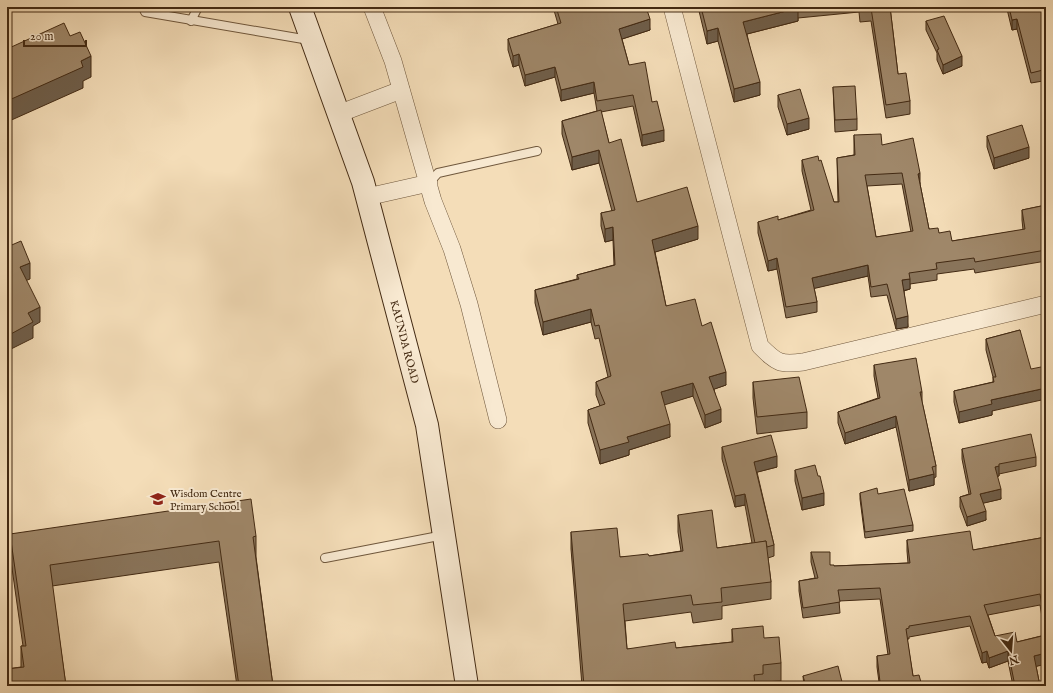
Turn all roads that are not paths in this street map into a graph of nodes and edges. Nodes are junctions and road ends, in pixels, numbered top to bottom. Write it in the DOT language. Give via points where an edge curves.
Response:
graph roads {
  1 [pos="143,7"];
  2 [pos="198,7"];
  3 [pos="300,7"];
  4 [pos="372,7"];
  5 [pos="672,7"];
  6 [pos="191,21"];
  7 [pos="312,41"];
  8 [pos="401,90"];
  9 [pos="338,114"];
  10 [pos="537,150"];
  11 [pos="429,184"];
  12 [pos="367,197"];
  13 [pos="1046,304"];
  14 [pos="498,420"];
  15 [pos="444,535"];
  16 [pos="325,558"];
  17 [pos="467,686"];
  1 -- 6 [label="lane" via="145,12"];
  2 -- 6 [label="lane"];
  3 -- 7 [label="main road, KAUNDA ROAD"];
  4 -- 8 [label="street" via="393,61"];
  5 -- 13 [label="street" via="760,346 774,360 787,364 804,362"];
  6 -- 7 [label="lane"];
  7 -- 9 [label="main road, KAUNDA ROAD"];
  8 -- 9 [label="street"];
  8 -- 11 [label="street"];
  9 -- 12 [label="main road, KAUNDA ROAD"];
  10 -- 11 [label="lane" via="438,173"];
  11 -- 12 [label="street"];
  11 -- 14 [label="street" via="469,304"];
  12 -- 15 [label="main road, KAUNDA ROAD" via="427,425"];
  15 -- 16 [label="lane"];
  15 -- 17 [label="main road, KAUNDA ROAD"];
}
